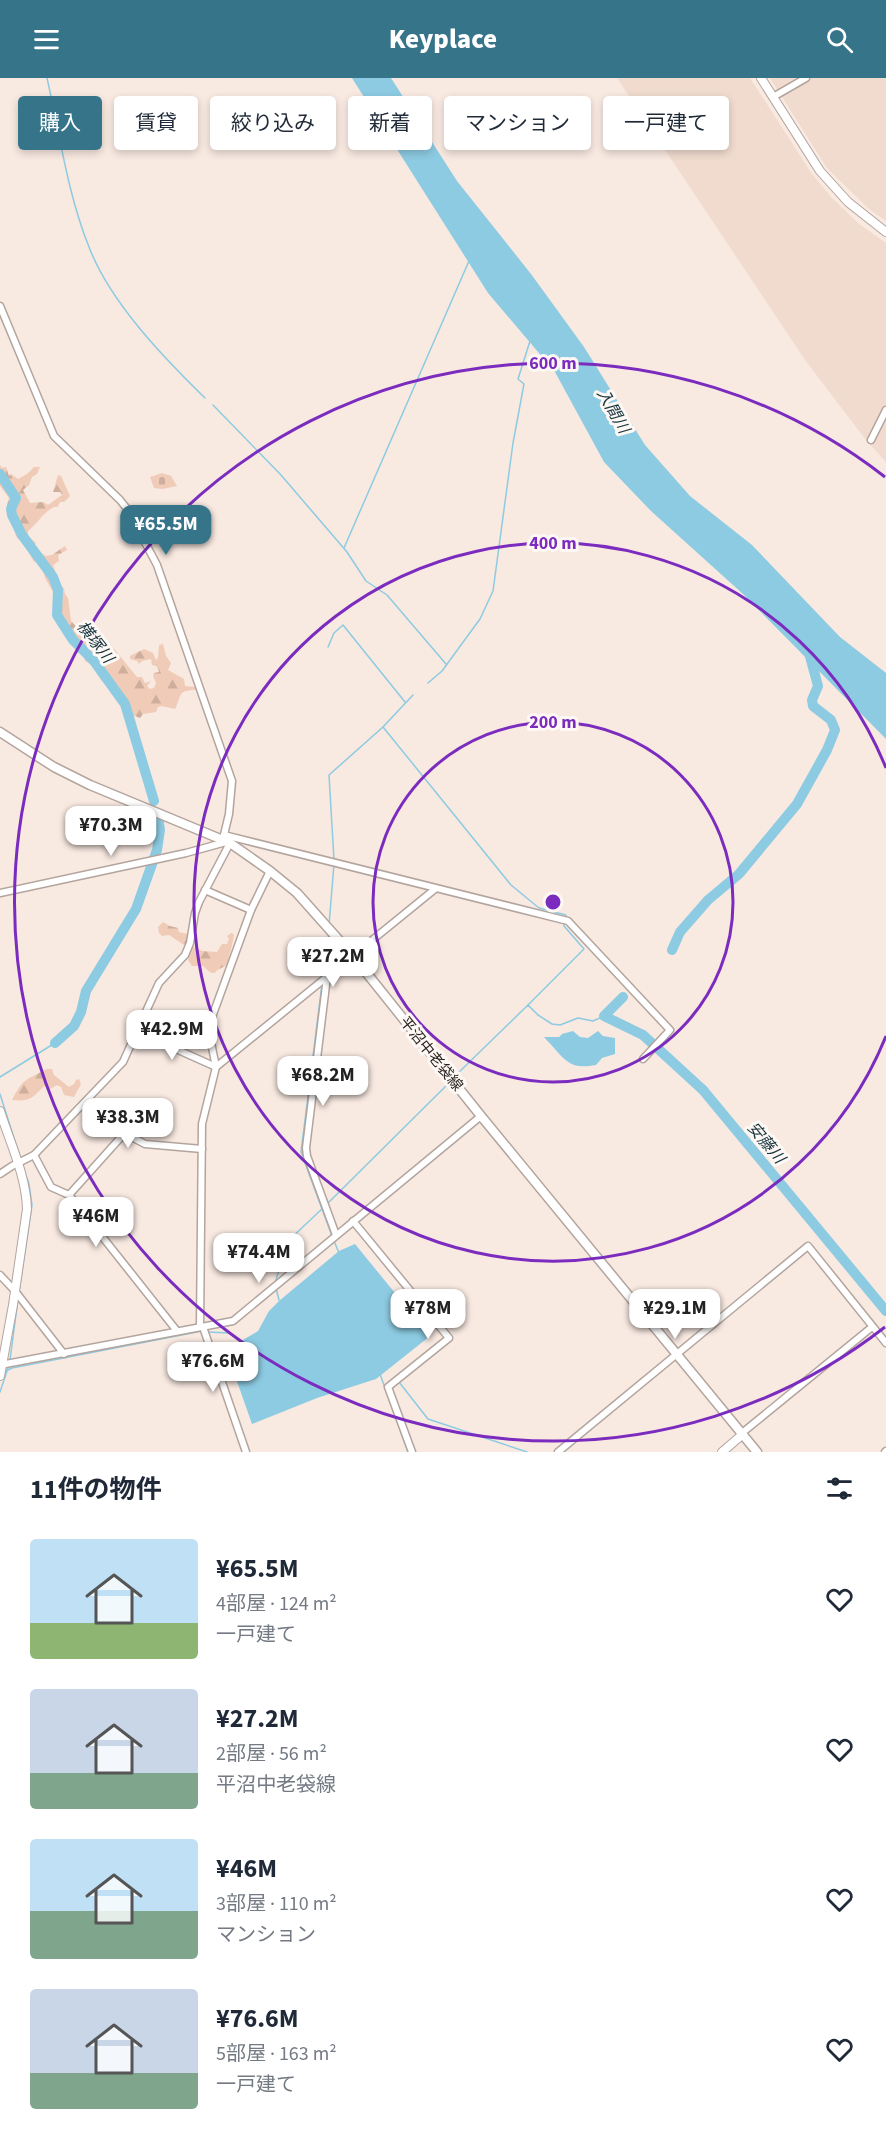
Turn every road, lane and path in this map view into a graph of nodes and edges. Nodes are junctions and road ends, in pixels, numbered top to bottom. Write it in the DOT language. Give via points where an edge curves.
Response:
graph roads {
  1 [pos="761,78"];
  2 [pos="806,78"];
  3 [pos="773,97"];
  4 [pos="886,232"];
  5 [pos="0,306"];
  6 [pos="886,410"];
  7 [pos="871,440"];
  8 [pos="0,732"];
  9 [pos="226,840"];
  10 [pos="270,871"];
  11 [pos="435,889"];
  12 [pos="205,890"];
  13 [pos="0,893"];
  14 [pos="251,910"];
  15 [pos="353,956"];
  16 [pos="327,977"];
  17 [pos="138,1032"];
  18 [pos="643,1059"];
  19 [pos="216,1068"];
  20 [pos="0,1111"];
  21 [pos="481,1116"];
  22 [pos="202,1149"];
  23 [pos="34,1155"];
  24 [pos="18,1163"];
  25 [pos="0,1174"];
  26 [pos="69,1196"];
  27 [pos="353,1221"];
  28 [pos="336,1235"];
  29 [pos="0,1275"];
  30 [pos="15,1291"];
  31 [pos="201,1327"];
  32 [pos="872,1327"];
  33 [pos="177,1331"];
  34 [pos="886,1343"];
  35 [pos="3,1344"];
  36 [pos="64,1354"];
  37 [pos="677,1354"];
  38 [pos="2,1365"];
  39 [pos="0,1376"];
  40 [pos="743,1433"];
  41 [pos="246,1452"];
  42 [pos="412,1452"];
  43 [pos="558,1452"];
  44 [pos="722,1452"];
  45 [pos="757,1452"];
  1 -- 3 [label="street"];
  2 -- 3 [label="street"];
  3 -- 4 [label="street" via="833,187"];
  5 -- 9 [label="street" via="54,436 128,510 157,565 232,781"];
  6 -- 7 [label="street"];
  8 -- 9 [label="main road, 平沼中老袋線" via="90,785"];
  9 -- 10 [label="main road, 平沼中老袋線"];
  9 -- 11 [label="street"];
  9 -- 12 [label="street"];
  9 -- 13 [label="street" via="186,853"];
  10 -- 14 [label="street"];
  10 -- 15 [label="main road, 平沼中老袋線" via="297,893"];
  11 -- 15 [label="street"];
  11 -- 18 [label="street" via="568,921 670,1030"];
  12 -- 14 [label="street"];
  12 -- 17 [label="street" via="185,955 159,983"];
  14 -- 19 [label="street" via="208,1028"];
  15 -- 16 [label="street"];
  15 -- 21 [label="main road, 平沼中老袋線"];
  16 -- 19 [label="street"];
  16 -- 28 [label="street" via="306,1148"];
  17 -- 19 [label="street"];
  17 -- 23 [label="street" via="119,1068"];
  19 -- 22 [label="street" via="202,1124"];
  20 -- 24 [label="street"];
  21 -- 27 [label="street"];
  21 -- 37 [label="main road, 平沼中老袋線"];
  22 -- 26 [label="street" via="145,1144 126,1134"];
  22 -- 31 [label="street"];
  23 -- 24 [label="street"];
  23 -- 26 [label="street" via="51,1187"];
  24 -- 25 [label="street"];
  24 -- 30 [label="street" via="27,1209"];
  26 -- 33 [label="street"];
  27 -- 28 [label="street"];
  27 -- 42 [label="street" via="449,1338 388,1387"];
  28 -- 31 [label="street" via="233,1321"];
  29 -- 30 [label="street"];
  30 -- 35 [label="street"];
  30 -- 36 [label="street"];
  31 -- 33 [label="street"];
  31 -- 41 [label="street"];
  32 -- 34 [label="street"];
  32 -- 37 [label="street" via="808,1246"];
  32 -- 40 [label="street"];
  33 -- 36 [label="street"];
  35 -- 38 [label="street"];
  36 -- 38 [label="street"];
  37 -- 40 [label="main road, 平沼中老袋線"];
  37 -- 43 [label="street"];
  38 -- 39 [label="street"];
  40 -- 44 [label="street"];
  40 -- 45 [label="main road, 平沼中老袋線"];
}
